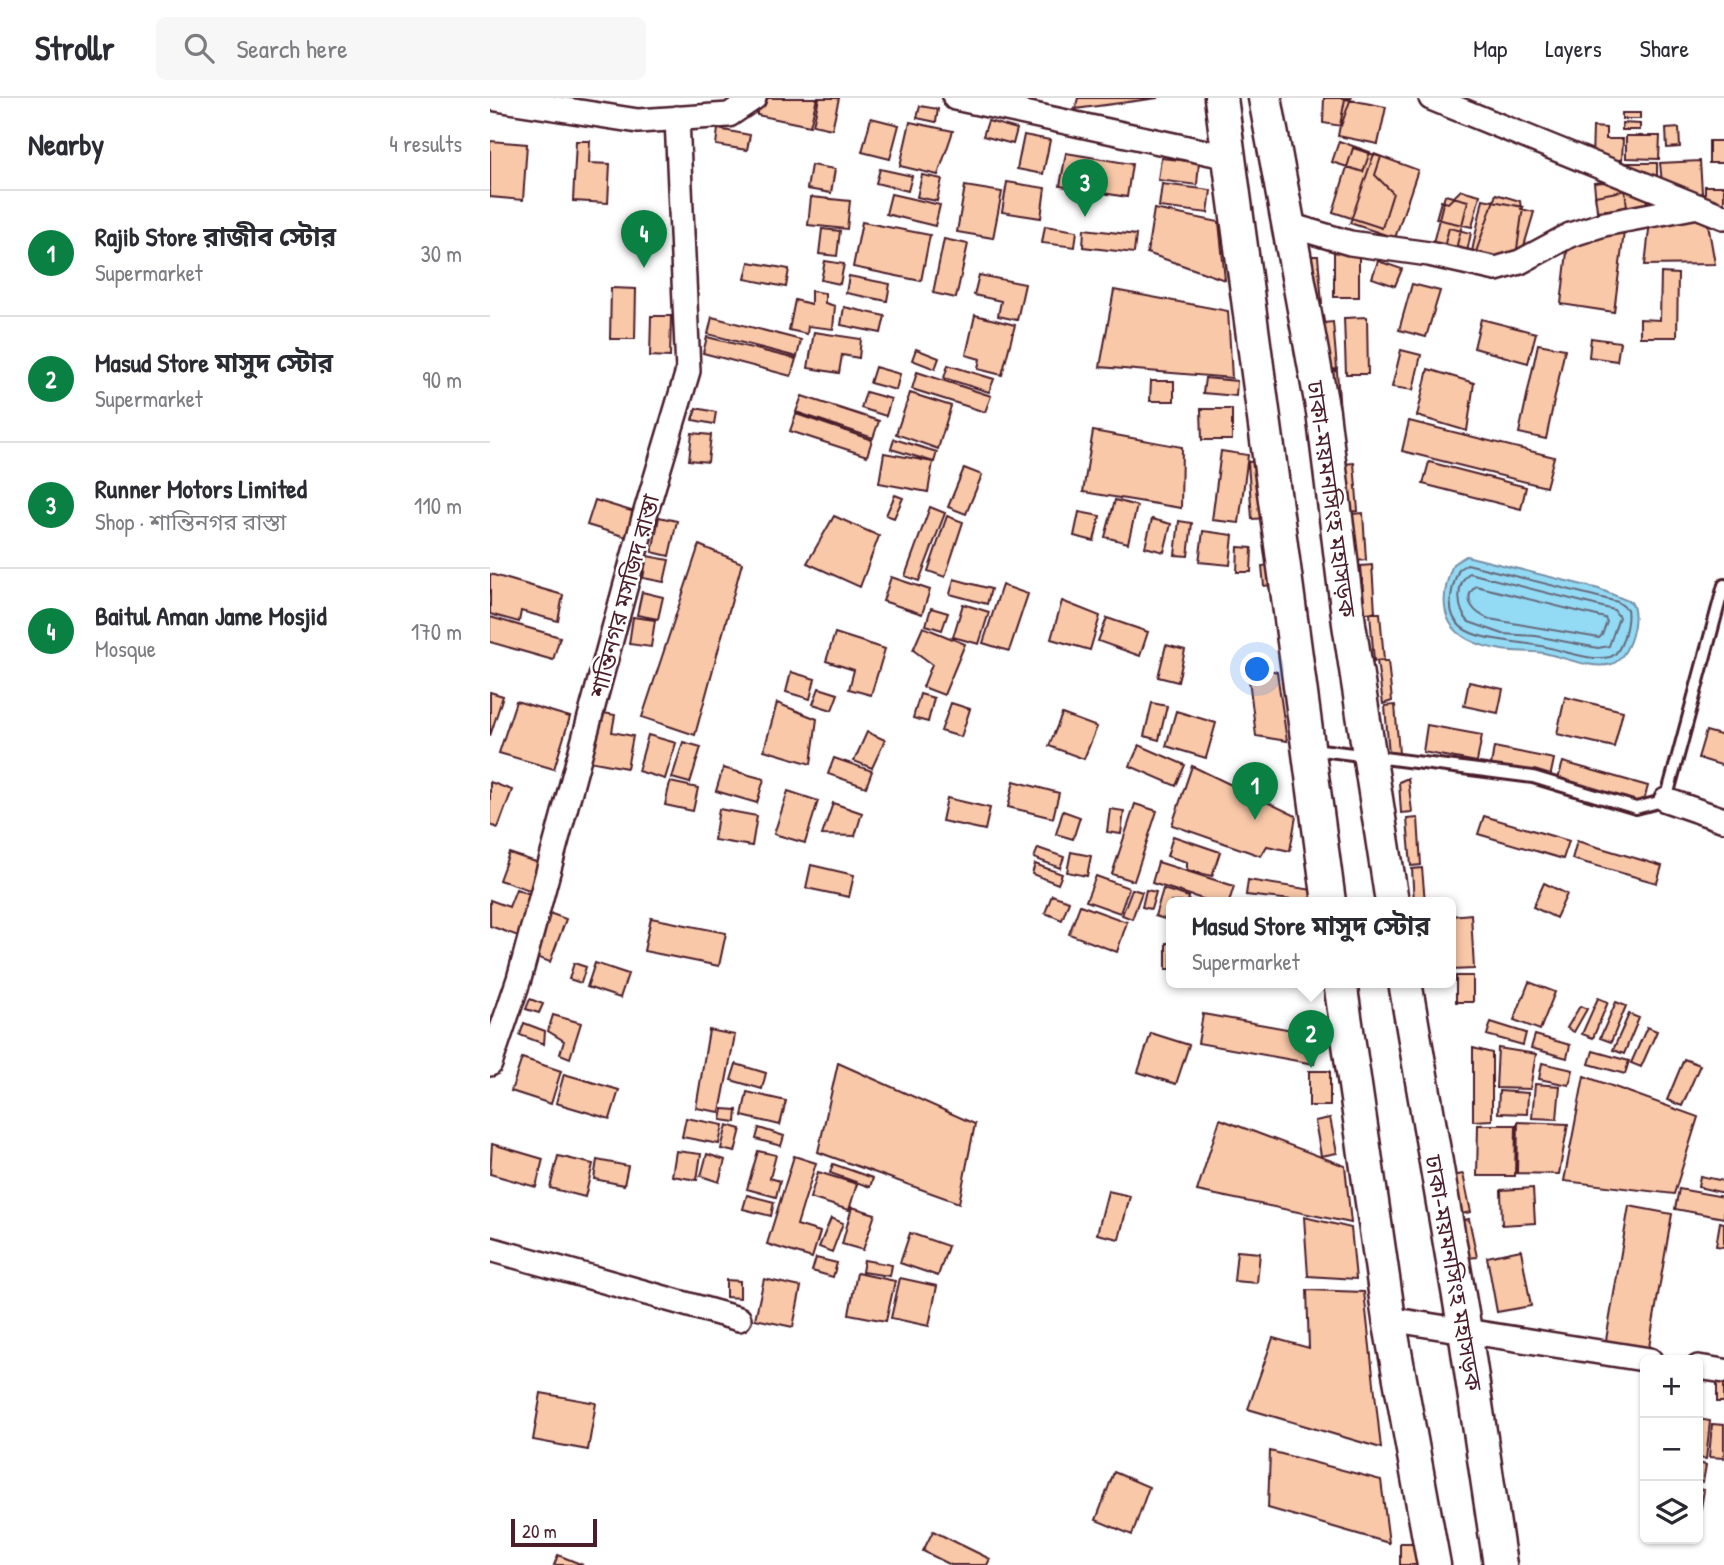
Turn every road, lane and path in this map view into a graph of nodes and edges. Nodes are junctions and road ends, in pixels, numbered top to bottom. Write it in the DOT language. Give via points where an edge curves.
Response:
graph roads {
  1 [pos="490,98"];
  2 [pos="754,98"];
  3 [pos="955,98"];
  4 [pos="1221,98"];
  5 [pos="1265,98"];
  6 [pos="1431,98"];
  7 [pos="677,118"];
  8 [pos="1229,157"];
  9 [pos="1698,206"];
  10 [pos="1724,217"];
  11 [pos="1289,225"];
  12 [pos="1724,585"];
  13 [pos="1307,748"];
  14 [pos="1368,756"];
  15 [pos="1666,800"];
  16 [pos="1724,820"];
  17 [pos="1328,897"];
  18 [pos="1391,897"];
  19 [pos="1341,988"];
  20 [pos="1406,988"];
  21 [pos="490,1064"];
  22 [pos="490,1249"];
  23 [pos="739,1318"];
  24 [pos="1389,1320"];
  25 [pos="1465,1331"];
  26 [pos="1640,1358"];
  27 [pos="1703,1368"];
  28 [pos="1724,1371"];
  29 [pos="1434,1565"];
  30 [pos="1500,1565"];
  1 -- 7 [label="street" via="638,121"];
  2 -- 7 [label="street" via="729,115"];
  3 -- 8 [label="street"];
  4 -- 8 [label="main road"];
  5 -- 11 [label="main road, ঢাকা-ময়মনসিংহ মহাসড়ক"];
  6 -- 9 [label="street"];
  7 -- 21 [label="street, শান্তিনগর মসজিদ রাস্তা" via="688,371 519,979"];
  8 -- 13 [label="main road"];
  9 -- 10 [label="street"];
  9 -- 11 [label="street" via="1604,224 1496,269 1350,243"];
  11 -- 14 [label="main road, ঢাকা-ময়মনসিংহ মহাসড়ক" via="1323,412"];
  12 -- 15 [label="lane"];
  13 -- 14 [label="lane"];
  13 -- 17 [label="main road"];
  14 -- 15 [label="lane" via="1533,777 1636,808"];
  14 -- 18 [label="main road, ঢাকা-ময়মনসিংহ মহাসড়ক"];
  15 -- 16 [label="street"];
  19 -- 24 [label="main road"];
  20 -- 25 [label="main road, ঢাকা-ময়মনসিংহ মহাসড়ক"];
  22 -- 23 [label="street"];
  24 -- 25 [label="street"];
  24 -- 29 [label="main road"];
  25 -- 26 [label="street"];
  25 -- 30 [label="main road, ঢাকা-ময়মনসিংহ মহাসড়ক"];
  27 -- 28 [label="street"];
}
